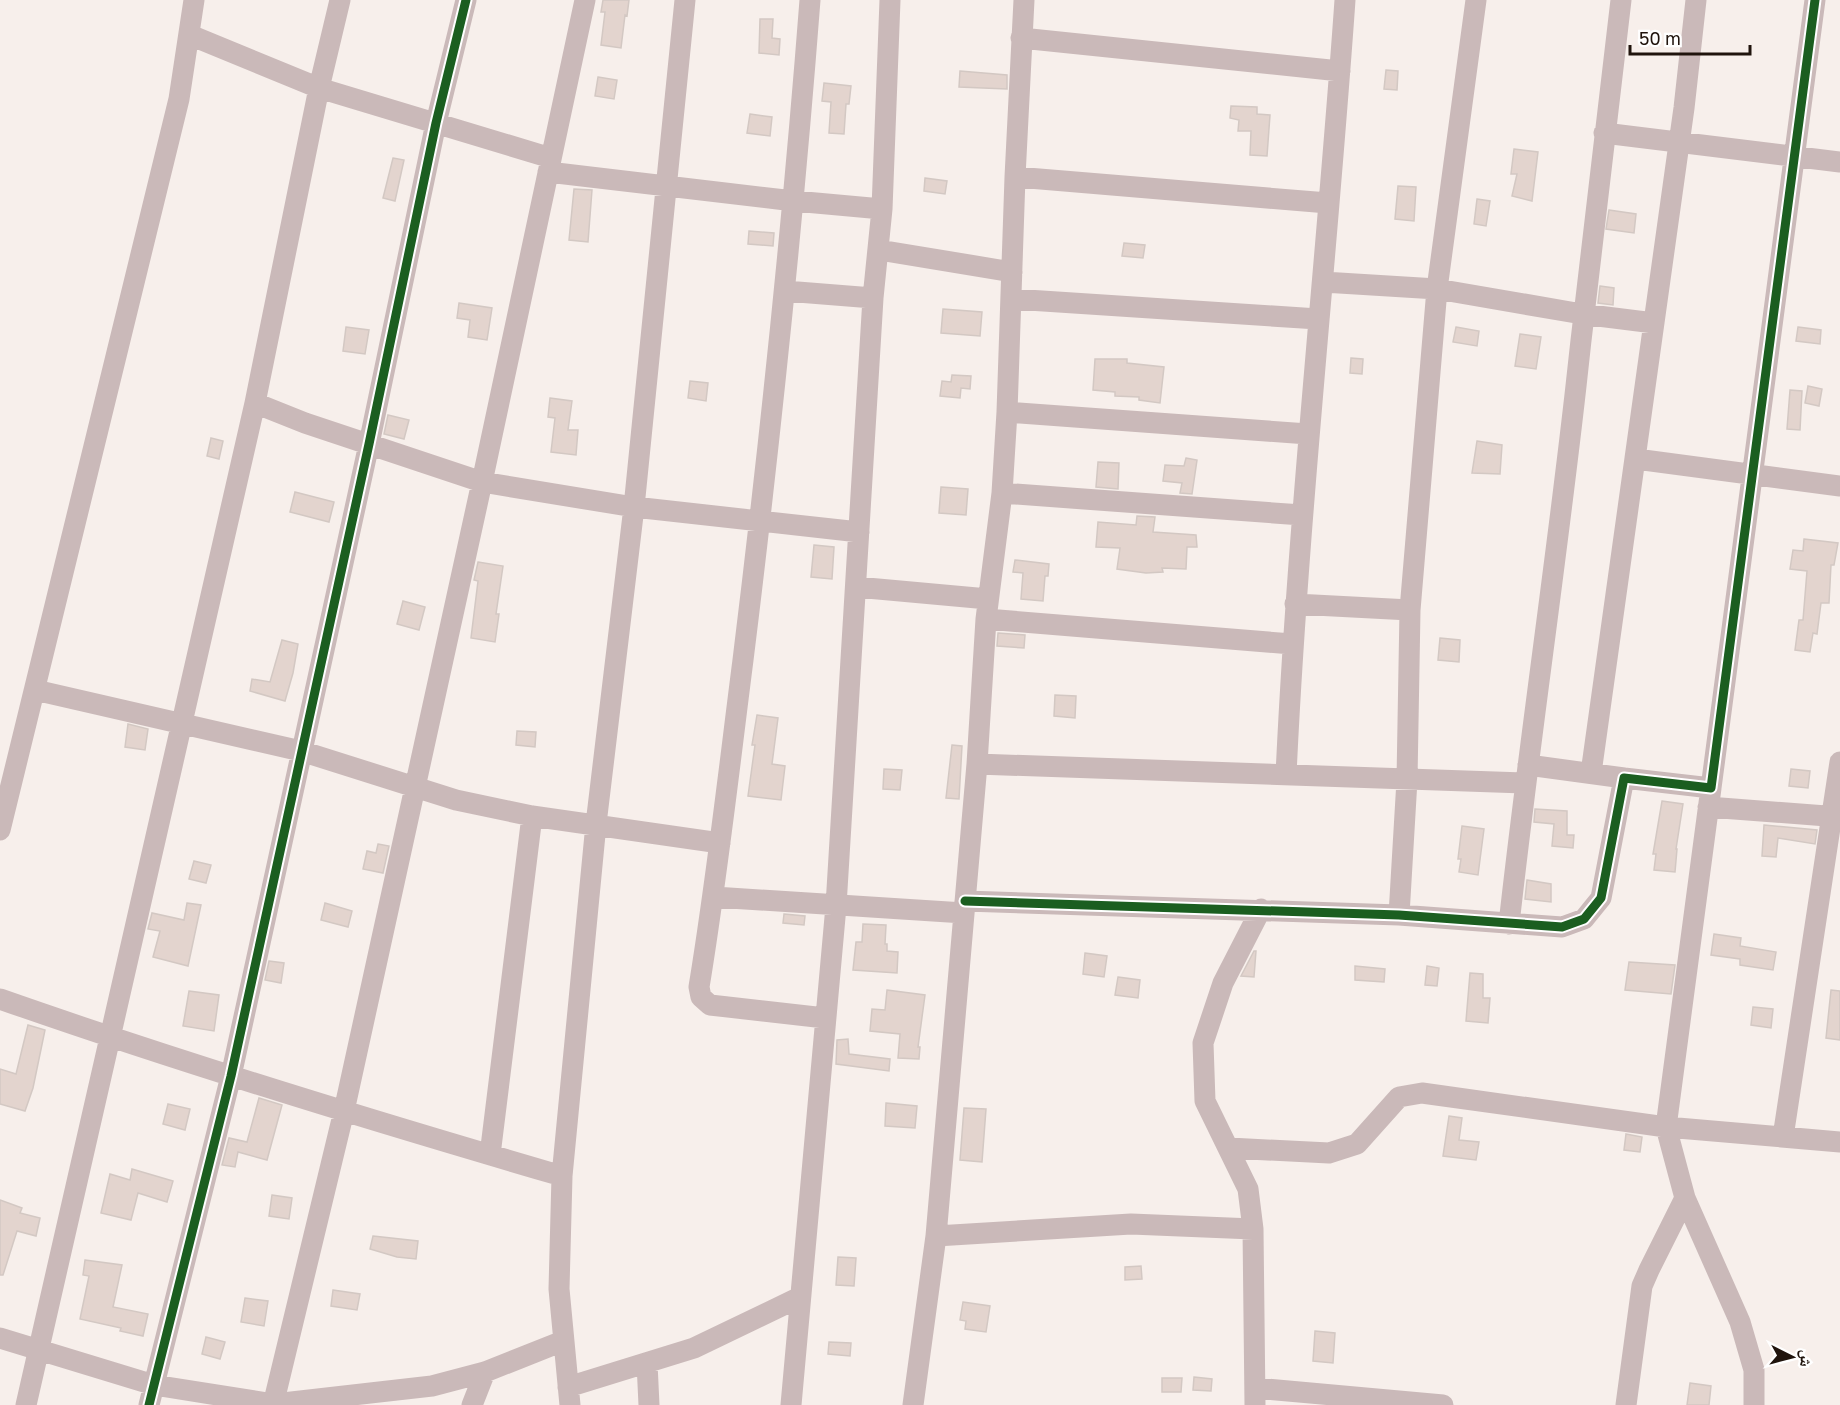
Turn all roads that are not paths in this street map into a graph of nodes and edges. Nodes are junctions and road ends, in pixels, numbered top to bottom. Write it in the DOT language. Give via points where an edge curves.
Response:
graph roads {
  1 [pos="194,0"];
  2 [pos="340,0"];
  3 [pos="466,0"];
  4 [pos="585,0"];
  5 [pos="685,0"];
  6 [pos="810,0"];
  7 [pos="890,0"];
  8 [pos="1024,0"];
  9 [pos="1345,0"];
  10 [pos="1476,0"];
  11 [pos="1620,0"];
  12 [pos="1696,0"];
  13 [pos="1815,0"];
  14 [pos="190,35"];
  15 [pos="1021,38"];
  16 [pos="1340,71"];
  17 [pos="319,88"];
  18 [pos="436,123"];
  19 [pos="1604,133"];
  20 [pos="1679,142"];
  21 [pos="1795,156"];
  22 [pos="1840,162"];
  23 [pos="549,165"];
  24 [pos="1015,177"];
  25 [pos="666,187"];
  26 [pos="794,201"];
  27 [pos="1328,203"];
  28 [pos="882,209"];
  29 [pos="879,250"];
  30 [pos="1012,272"];
  31 [pos="1323,282"];
  32 [pos="1437,289"];
  33 [pos="785,291"];
  34 [pos="873,298"];
  35 [pos="1011,299"];
  36 [pos="1582,314"];
  37 [pos="1318,320"];
  38 [pos="1654,323"];
  39 [pos="255,404"];
  40 [pos="1007,412"];
  41 [pos="1308,434"];
  42 [pos="369,444"];
  43 [pos="1636,459"];
  44 [pos="1753,476"];
  45 [pos="482,482"];
  46 [pos="1840,486"];
  47 [pos="1002,493"];
  48 [pos="634,507"];
  49 [pos="1302,515"];
  50 [pos="760,521"];
  51 [pos="859,532"];
  52 [pos="856,587"];
  53 [pos="1295,604"];
  54 [pos="987,609"];
  55 [pos="1410,610"];
  56 [pos="1292,644"];
  57 [pos="35,690"];
  58 [pos="183,724"];
  59 [pos="301,751"];
  60 [pos="1840,762"];
  61 [pos="977,764"];
  62 [pos="1591,773"];
  63 [pos="1526,774"];
  64 [pos="1286,775"];
  65 [pos="1624,778"];
  66 [pos="1407,780"];
  67 [pos="414,789"];
  68 [pos="1710,797"];
  69 [pos="532,816"];
  70 [pos="1836,817"];
  71 [pos="596,824"];
  72 [pos="0,830"];
  73 [pos="720,843"];
  74 [pos="714,897"];
  75 [pos="836,906"];
  76 [pos="965,907"];
  77 [pos="1260,909"];
  78 [pos="1399,915"];
  79 [pos="1509,924"];
  80 [pos="0,999"];
  81 [pos="825,1018"];
  82 [pos="110,1038"];
  83 [pos="231,1076"];
  84 [pos="344,1111"];
  85 [pos="1666,1127"];
  86 [pos="1783,1137"];
  87 [pos="1840,1142"];
  88 [pos="1229,1148"];
  89 [pos="490,1155"];
  90 [pos="562,1176"];
  91 [pos="1685,1198"];
  92 [pos="1253,1229"];
  93 [pos="936,1236"];
  94 [pos="800,1297"];
  95 [pos="0,1338"];
  96 [pos="563,1341"];
  97 [pos="39,1350"];
  98 [pos="647,1363"];
  99 [pos="485,1372"];
  100 [pos="151,1395"];
  101 [pos="569,1396"];
  102 [pos="1255,1397"];
  103 [pos="26,1405"];
  104 [pos="273,1405"];
  105 [pos="472,1405"];
  106 [pos="649,1405"];
  107 [pos="791,1405"];
  108 [pos="913,1405"];
  109 [pos="1443,1405"];
  110 [pos="1626,1405"];
  111 [pos="1754,1405"];
  1 -- 14 [label="street"];
  2 -- 17 [label="street"];
  3 -- 18 [label="street"];
  4 -- 23 [label="street"];
  5 -- 25 [label="street"];
  6 -- 26 [label="street"];
  7 -- 28 [label="street"];
  8 -- 15 [label="street"];
  9 -- 16 [label="street"];
  10 -- 32 [label="street"];
  11 -- 19 [label="street"];
  12 -- 20 [label="street"];
  13 -- 21 [label="street"];
  14 -- 17 [label="street"];
  14 -- 57 [label="street" via="179,99"];
  15 -- 16 [label="street"];
  15 -- 24 [label="street"];
  16 -- 27 [label="street"];
  17 -- 18 [label="street"];
  17 -- 39 [label="street"];
  18 -- 23 [label="street"];
  18 -- 42 [label="street"];
  19 -- 20 [label="street"];
  19 -- 36 [label="street"];
  20 -- 21 [label="street"];
  20 -- 38 [label="street"];
  21 -- 22 [label="street"];
  21 -- 44 [label="street"];
  23 -- 25 [label="street"];
  23 -- 45 [label="street"];
  24 -- 27 [label="street"];
  24 -- 30 [label="street"];
  25 -- 26 [label="street"];
  25 -- 48 [label="street"];
  26 -- 28 [label="street"];
  26 -- 33 [label="street"];
  27 -- 31 [label="street"];
  28 -- 29 [label="street"];
  29 -- 30 [label="street"];
  29 -- 34 [label="street"];
  30 -- 35 [label="street"];
  31 -- 32 [label="street"];
  31 -- 37 [label="street"];
  32 -- 36 [label="street"];
  32 -- 55 [label="street"];
  33 -- 34 [label="street"];
  33 -- 50 [label="street"];
  34 -- 51 [label="street"];
  35 -- 37 [label="street"];
  35 -- 40 [label="street"];
  36 -- 38 [label="street"];
  36 -- 63 [label="street"];
  37 -- 41 [label="street"];
  38 -- 43 [label="street"];
  39 -- 42 [label="street"];
  39 -- 58 [label="street"];
  40 -- 41 [label="street"];
  40 -- 47 [label="street"];
  41 -- 49 [label="street"];
  42 -- 45 [label="street"];
  42 -- 59 [label="street"];
  43 -- 44 [label="street"];
  43 -- 62 [label="street"];
  44 -- 46 [label="street"];
  44 -- 68 [label="street"];
  45 -- 48 [label="street"];
  45 -- 67 [label="street"];
  47 -- 49 [label="street"];
  47 -- 54 [label="street"];
  48 -- 50 [label="street"];
  48 -- 71 [label="street"];
  49 -- 53 [label="street"];
  50 -- 51 [label="street"];
  50 -- 73 [label="street"];
  51 -- 52 [label="street"];
  52 -- 54 [label="street"];
  52 -- 75 [label="street"];
  53 -- 55 [label="street"];
  53 -- 56 [label="street"];
  54 -- 56 [label="street"];
  54 -- 61 [label="street"];
  55 -- 66 [label="street"];
  56 -- 64 [label="street"];
  57 -- 58 [label="street"];
  57 -- 72 [label="street"];
  58 -- 59 [label="street"];
  58 -- 82 [label="street"];
  59 -- 67 [label="street"];
  59 -- 83 [label="street"];
  60 -- 70 [label="street"];
  61 -- 64 [label="street"];
  61 -- 76 [label="street"];
  62 -- 63 [label="street"];
  62 -- 65 [label="street"];
  63 -- 66 [label="street"];
  63 -- 79 [label="street"];
  64 -- 66 [label="street"];
  65 -- 68 [label="street"];
  65 -- 79 [label="street" via="1601,898 1584,919 1562,927"];
  66 -- 78 [label="street"];
  67 -- 69 [label="street"];
  67 -- 84 [label="street"];
  68 -- 70 [label="street"];
  68 -- 85 [label="street"];
  69 -- 71 [label="street"];
  69 -- 89 [label="street"];
  70 -- 86 [label="street"];
  71 -- 73 [label="street"];
  71 -- 90 [label="street"];
  73 -- 74 [label="street"];
  74 -- 75 [label="street"];
  74 -- 81 [label="street" via="699,987 701,997 710,1005"];
  75 -- 76 [label="street"];
  75 -- 81 [label="street"];
  76 -- 77 [label="street"];
  76 -- 93 [label="street"];
  77 -- 78 [label="street"];
  77 -- 88 [label="street" via="1223,982 1203,1043 1205,1101"];
  78 -- 79 [label="street"];
  80 -- 82 [label="street"];
  81 -- 94 [label="street"];
  82 -- 83 [label="street"];
  82 -- 97 [label="street"];
  83 -- 84 [label="street"];
  83 -- 100 [label="street"];
  84 -- 89 [label="street"];
  84 -- 104 [label="street"];
  85 -- 86 [label="street"];
  85 -- 88 [label="street" via="1422,1093 1400,1097 1357,1143 1329,1153"];
  85 -- 91 [label="street"];
  86 -- 87 [label="street"];
  88 -- 92 [label="street" via="1248,1189"];
  89 -- 90 [label="street"];
  90 -- 96 [label="street" via="559,1289"];
  91 -- 110 [label="street" via="1642,1286"];
  91 -- 111 [label="street" via="1740,1322 1754,1370"];
  92 -- 93 [label="street" via="1131,1224"];
  92 -- 102 [label="street"];
  93 -- 108 [label="street"];
  94 -- 98 [label="street" via="694,1348"];
  94 -- 107 [label="street"];
  95 -- 97 [label="street"];
  96 -- 99 [label="street"];
  96 -- 101 [label="street"];
  97 -- 100 [label="street"];
  97 -- 103 [label="street"];
  98 -- 101 [label="street"];
  98 -- 106 [label="street"];
  99 -- 104 [label="street" via="432,1386"];
  99 -- 105 [label="street"];
  100 -- 104 [label="street"];
  102 -- 109 [label="street"];
}
